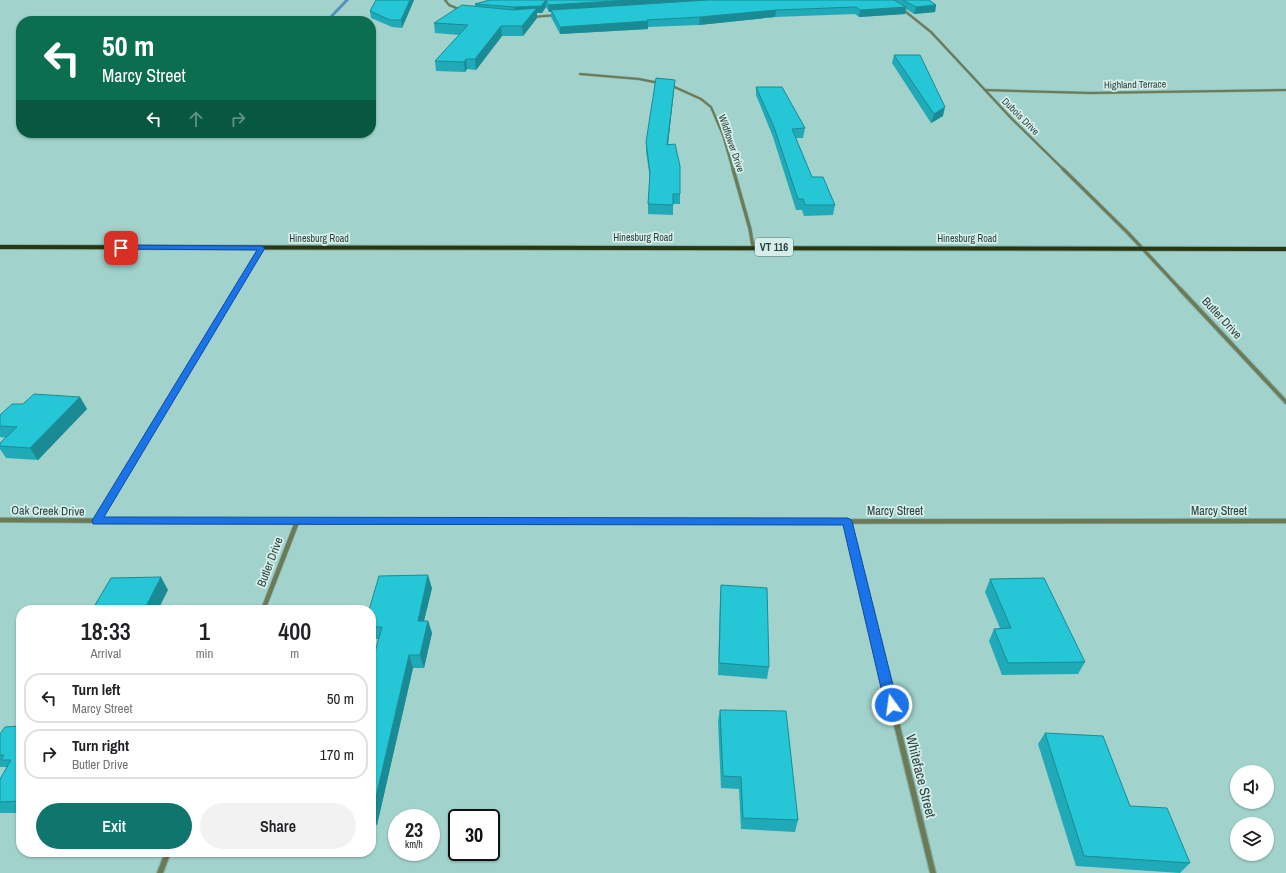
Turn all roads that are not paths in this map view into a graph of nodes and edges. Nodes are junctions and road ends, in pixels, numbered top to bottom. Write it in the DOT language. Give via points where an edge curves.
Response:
graph roads {
  1 [pos="445,0"];
  2 [pos="898,6"];
  3 [pos="466,12"];
  4 [pos="561,15"];
  5 [pos="530,17"];
  6 [pos="580,74"];
  7 [pos="985,90"];
  8 [pos="1286,90"];
  9 [pos="0,247"];
  10 [pos="753,247"];
  11 [pos="261,248"];
  12 [pos="1142,249"];
  13 [pos="1286,249"];
  14 [pos="1286,402"];
  15 [pos="0,520"];
  16 [pos="97,521"];
  17 [pos="847,521"];
  18 [pos="1286,521"];
  19 [pos="297,522"];
  20 [pos="265,605"];
  21 [pos="166,857"];
  22 [pos="160,873"];
  23 [pos="933,873"];
  1 -- 3 [label="street"];
  2 -- 7 [label="street, Dubois Drive" via="925,26"];
  4 -- 5 [label="street"];
  6 -- 10 [label="street, Wildflower Drive" via="619,76 655,82 687,91 711,107 723,135"];
  7 -- 8 [label="street, Highland Terrace" via="1090,93"];
  7 -- 12 [label="street, Dubois Drive"];
  9 -- 11 [label="main road, Hinesburg Road / VT 116"];
  10 -- 11 [label="main road, Hinesburg Road / VT 116"];
  10 -- 12 [label="main road, Hinesburg Road / VT 116"];
  11 -- 16 [label="street"];
  12 -- 13 [label="main road, Hinesburg Road / VT 116"];
  12 -- 14 [label="street, Butler Drive"];
  15 -- 16 [label="street, Oak Creek Drive"];
  16 -- 19 [label="street, Marcy Street"];
  17 -- 18 [label="street, Marcy Street"];
  17 -- 19 [label="street, Marcy Street"];
  17 -- 23 [label="street, Whiteface Street"];
  19 -- 20 [label="street, Butler Drive"];
  21 -- 22 [label="street"];
}
